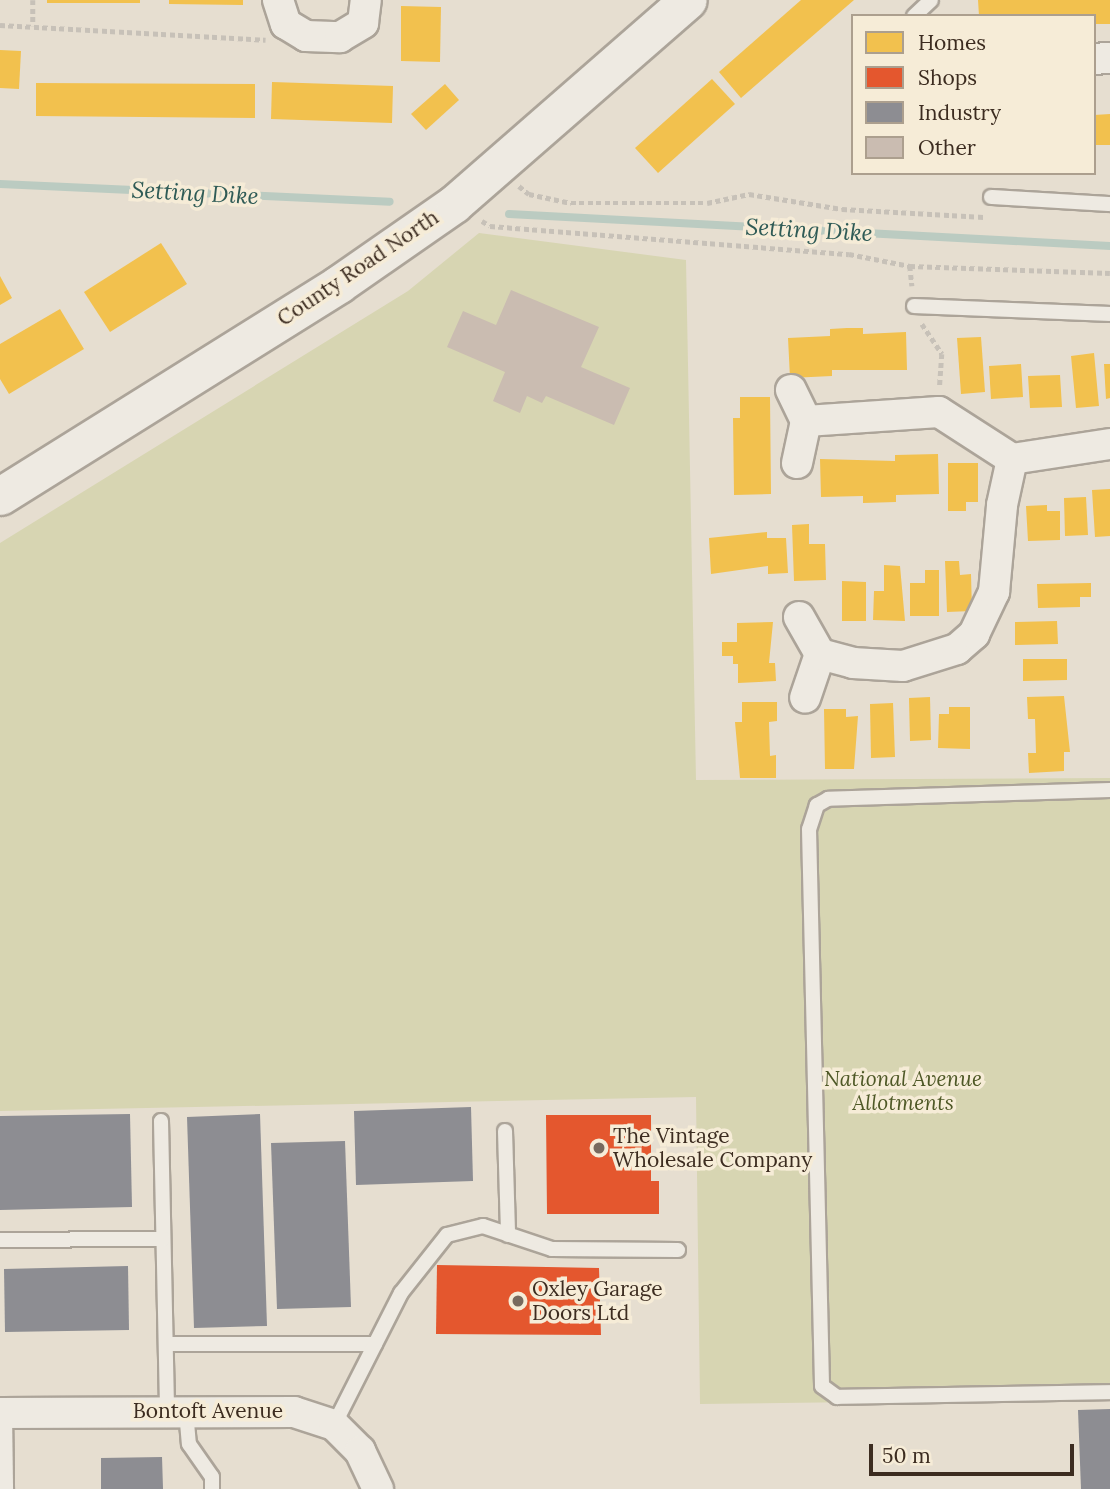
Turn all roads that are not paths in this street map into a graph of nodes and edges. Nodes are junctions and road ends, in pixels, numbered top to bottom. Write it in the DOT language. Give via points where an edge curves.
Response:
graph roads {
  1 [pos="278,0"];
  2 [pos="366,0"];
  3 [pos="688,0"];
  4 [pos="931,0"];
  5 [pos="916,14"];
  6 [pos="991,197"];
  7 [pos="1110,204"];
  8 [pos="914,306"];
  9 [pos="1110,314"];
  10 [pos="790,390"];
  11 [pos="806,421"];
  12 [pos="1110,444"];
  13 [pos="1012,459"];
  14 [pos="797,463"];
  15 [pos="0,496"];
  16 [pos="799,617"];
  17 [pos="820,654"];
  18 [pos="805,698"];
  19 [pos="1110,790"];
  20 [pos="161,1121"];
  21 [pos="505,1131"];
  22 [pos="508,1235"];
  23 [pos="0,1240"];
  24 [pos="163,1240"];
  25 [pos="678,1250"];
  26 [pos="166,1344"];
  27 [pos="375,1344"];
  28 [pos="1110,1392"];
  29 [pos="176,1410"];
  30 [pos="2,1413"];
  31 [pos="334,1425"];
  32 [pos="6,1489"];
  33 [pos="212,1489"];
  34 [pos="378,1489"];
  1 -- 2 [label="street" via="286,24 306,36 340,37 363,23"];
  3 -- 15 [label="street, County Road North" via="454,204 339,285"];
  4 -- 5 [label="lane"];
  6 -- 7 [label="lane"];
  8 -- 9 [label="lane"];
  10 -- 11 [label="street"];
  11 -- 13 [label="street" via="939,411"];
  11 -- 14 [label="street"];
  12 -- 13 [label="street"];
  13 -- 17 [label="street" via="1002,505 994,592 974,634 957,649 903,666 853,663"];
  16 -- 17 [label="street"];
  17 -- 18 [label="street"];
  19 -- 28 [label="lane" via="828,799 817,805 810,829 822,1386 837,1397"];
  20 -- 24 [label="lane"];
  21 -- 22 [label="lane"];
  22 -- 25 [label="lane" via="552,1249"];
  22 -- 27 [label="lane" via="483,1226 447,1235 401,1293"];
  23 -- 24 [label="lane"];
  24 -- 26 [label="lane"];
  26 -- 27 [label="lane"];
  26 -- 29 [label="lane"];
  27 -- 31 [label="lane"];
  29 -- 30 [label="street, Bontoft Avenue"];
  29 -- 31 [label="street, Bontoft Avenue" via="293,1412"];
  29 -- 33 [label="lane" via="188,1444 212,1476"];
  30 -- 32 [label="lane"];
  31 -- 34 [label="street, Bontoft Avenue" via="360,1451"];
}
